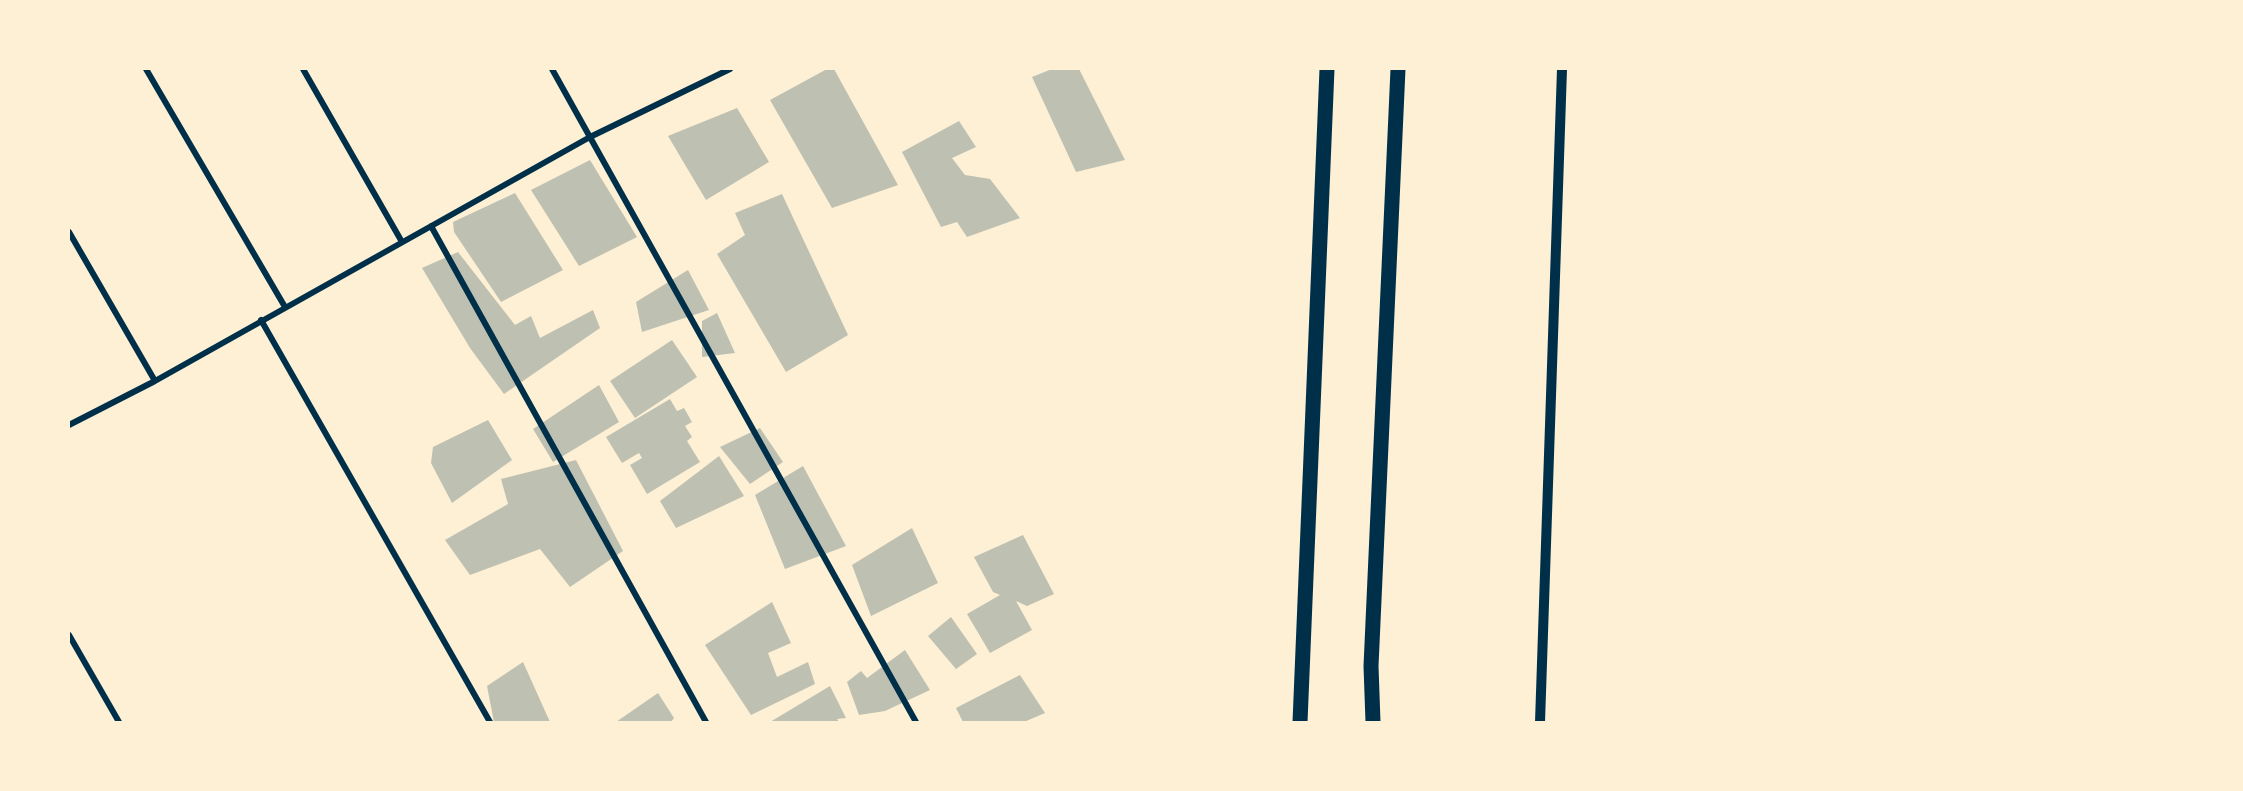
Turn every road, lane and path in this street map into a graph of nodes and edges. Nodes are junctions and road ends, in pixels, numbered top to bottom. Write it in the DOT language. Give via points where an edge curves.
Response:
graph roads {
  1 [pos="146,69"];
  2 [pos="303,69"];
  3 [pos="552,69"];
  4 [pos="730,69"];
  5 [pos="1327,69"];
  6 [pos="1398,69"];
  7 [pos="1562,69"];
  8 [pos="590,137"];
  9 [pos="431,226"];
  10 [pos="69,232"];
  11 [pos="402,242"];
  12 [pos="285,307"];
  13 [pos="261,320"];
  14 [pos="155,381"];
  15 [pos="69,425"];
  16 [pos="69,635"];
  17 [pos="119,722"];
  18 [pos="490,722"];
  19 [pos="706,722"];
  20 [pos="916,722"];
  21 [pos="1300,722"];
  22 [pos="1373,722"];
  23 [pos="1540,722"];
  1 -- 12 [label="street"];
  2 -- 11 [label="street"];
  3 -- 8 [label="street"];
  4 -- 8 [label="street"];
  5 -- 21 [label="main road"];
  6 -- 22 [label="main road" via="1371,666"];
  7 -- 23 [label="street"];
  8 -- 9 [label="street"];
  8 -- 20 [label="street"];
  9 -- 11 [label="street"];
  9 -- 19 [label="street"];
  10 -- 14 [label="street"];
  11 -- 12 [label="street"];
  12 -- 13 [label="street"];
  13 -- 14 [label="street"];
  13 -- 18 [label="street"];
  14 -- 15 [label="street"];
  16 -- 17 [label="street"];
}
